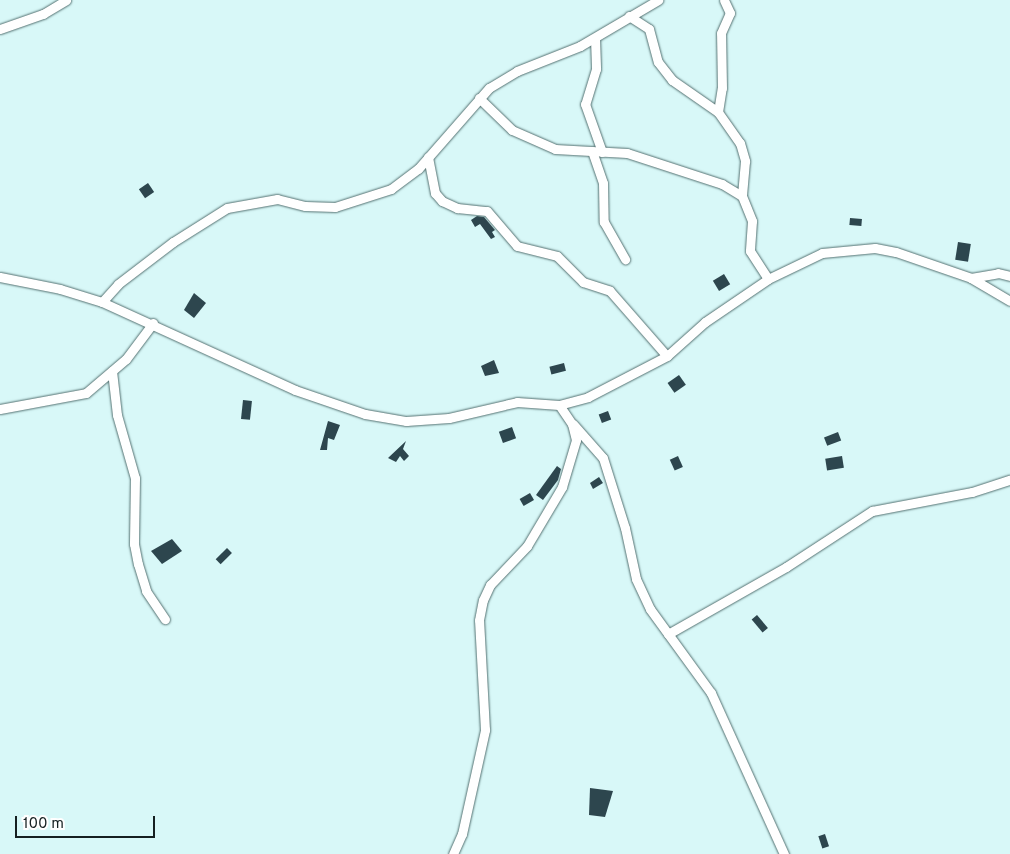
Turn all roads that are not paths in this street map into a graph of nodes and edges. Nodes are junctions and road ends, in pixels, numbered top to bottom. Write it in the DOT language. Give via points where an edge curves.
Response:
graph roads {
  1 [pos="66,0"];
  2 [pos="658,0"];
  3 [pos="724,0"];
  4 [pos="629,16"];
  5 [pos="0,29"];
  6 [pos="595,38"];
  7 [pos="479,98"];
  8 [pos="718,112"];
  9 [pos="592,151"];
  10 [pos="602,152"];
  11 [pos="428,157"];
  12 [pos="742,196"];
  13 [pos="625,260"];
  14 [pos="1010,276"];
  15 [pos="0,277"];
  16 [pos="971,278"];
  17 [pos="768,279"];
  18 [pos="1010,301"];
  19 [pos="102,302"];
  20 [pos="153,323"];
  21 [pos="667,356"];
  22 [pos="112,371"];
  23 [pos="559,405"];
  24 [pos="0,409"];
  25 [pos="572,424"];
  26 [pos="1010,480"];
  27 [pos="165,618"];
  28 [pos="668,634"];
  29 [pos="453,854"];
  30 [pos="784,854"];
  1 -- 5 [label="street" via="43,14"];
  2 -- 4 [label="street"];
  3 -- 8 [label="street" via="730,13 721,33 722,88"];
  4 -- 6 [label="street"];
  4 -- 8 [label="street" via="649,29 658,62 672,80"];
  6 -- 7 [label="street" via="517,71"];
  6 -- 10 [label="street" via="596,69 585,104"];
  7 -- 9 [label="street" via="521,135 556,149"];
  7 -- 11 [label="street"];
  8 -- 12 [label="street" via="743,150"];
  9 -- 10 [label="street"];
  9 -- 13 [label="street" via="603,183 604,222"];
  10 -- 12 [label="street" via="638,156 722,184"];
  11 -- 19 [label="street" via="391,189 356,202 318,208 277,199 241,203 217,212 118,284"];
  11 -- 21 [label="street" via="435,193 442,201 457,208 487,211 518,246 557,256 583,282 610,291"];
  12 -- 17 [label="street" via="752,222 750,251"];
  14 -- 16 [label="street" via="998,273"];
  15 -- 19 [label="street" via="60,289"];
  16 -- 17 [label="street" via="875,248 822,253"];
  16 -- 18 [label="street"];
  17 -- 21 [label="street" via="711,317"];
  19 -- 20 [label="street"];
  20 -- 22 [label="street"];
  20 -- 23 [label="street" via="279,384 384,418 406,421 449,418 517,402"];
  21 -- 23 [label="street" via="588,397"];
  22 -- 24 [label="street" via="86,393 76,397"];
  22 -- 27 [label="street" via="117,415 135,478 134,544 138,564 146,591"];
  23 -- 25 [label="street"];
  25 -- 28 [label="street" via="603,458 623,520 636,579 650,609"];
  25 -- 29 [label="street" via="575,448 562,487 527,546 490,585 484,600 479,620 484,730 462,834"];
  26 -- 28 [label="street" via="972,492 872,511 792,563"];
  28 -- 30 [label="street" via="711,693"];
}
